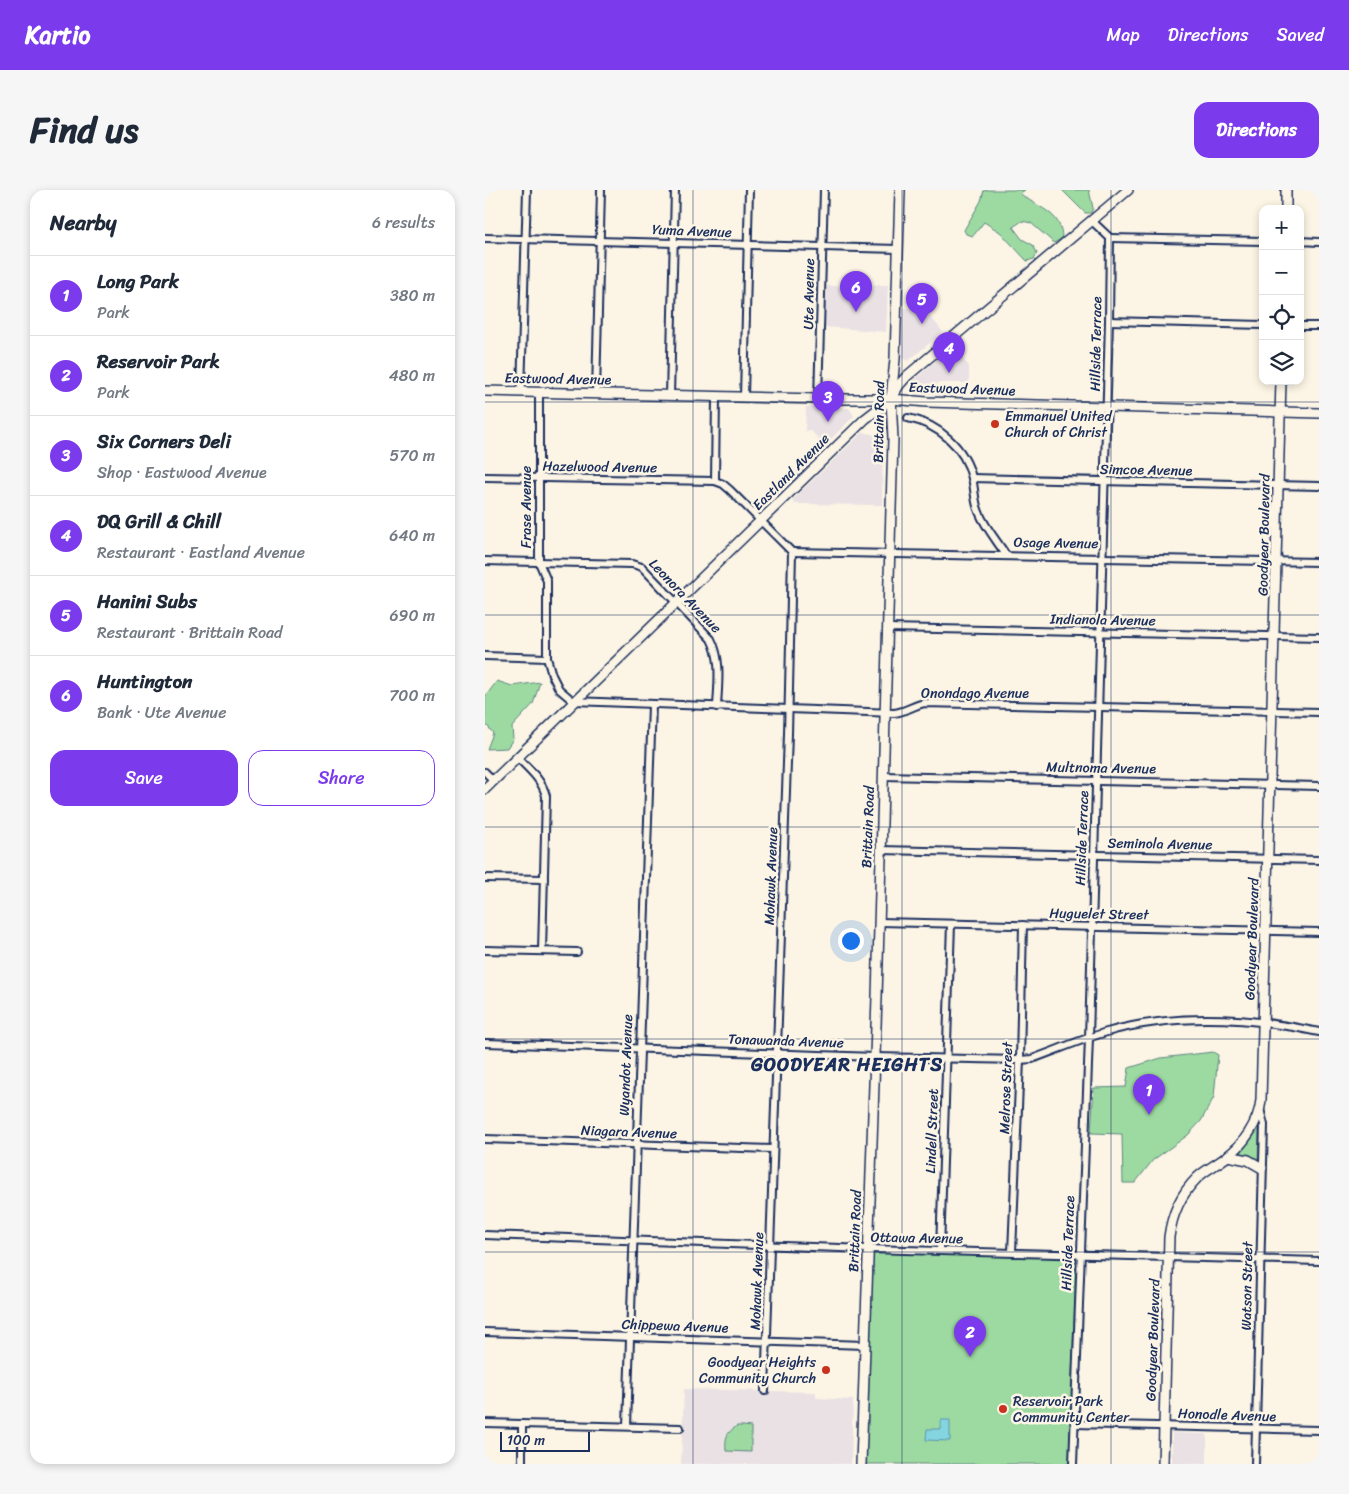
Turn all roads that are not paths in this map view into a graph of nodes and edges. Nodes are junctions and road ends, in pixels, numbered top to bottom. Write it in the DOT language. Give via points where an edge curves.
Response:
graph roads {
  1 [pos="527,190"];
  2 [pos="601,190"];
  3 [pos="675,190"];
  4 [pos="749,190"];
  5 [pos="824,190"];
  6 [pos="900,190"];
  7 [pos="1128,190"];
  8 [pos="1286,190"];
  9 [pos="1286,205"];
  10 [pos="1093,221"];
  11 [pos="485,238"];
  12 [pos="1110,238"];
  13 [pos="526,239"];
  14 [pos="600,241"];
  15 [pos="1259,241"];
  16 [pos="1304,241"];
  17 [pos="1319,242"];
  18 [pos="674,243"];
  19 [pos="749,246"];
  20 [pos="822,247"];
  21 [pos="898,249"];
  22 [pos="1109,321"];
  23 [pos="1259,325"];
  24 [pos="1304,326"];
  25 [pos="1319,326"];
  26 [pos="1281,385"];
  27 [pos="485,391"];
  28 [pos="521,392"];
  29 [pos="539,392"];
  30 [pos="596,393"];
  31 [pos="670,396"];
  32 [pos="716,397"];
  33 [pos="744,397"];
  34 [pos="818,399"];
  35 [pos="891,399"];
  36 [pos="1107,407"];
  37 [pos="1281,412"];
  38 [pos="1319,413"];
  39 [pos="908,418"];
  40 [pos="485,477"];
  41 [pos="539,478"];
  42 [pos="972,478"];
  43 [pos="715,481"];
  44 [pos="1105,482"];
  45 [pos="1279,485"];
  46 [pos="1319,486"];
  47 [pos="761,521"];
  48 [pos="792,552"];
  49 [pos="889,554"];
  50 [pos="1006,555"];
  51 [pos="1103,557"];
  52 [pos="485,560"];
  53 [pos="1277,561"];
  54 [pos="539,562"];
  55 [pos="1319,562"];
  56 [pos="676,602"];
  57 [pos="887,628"];
  58 [pos="1100,633"];
  59 [pos="1275,636"];
  60 [pos="1319,637"];
  61 [pos="485,656"];
  62 [pos="547,658"];
  63 [pos="573,701"];
  64 [pos="652,705"];
  65 [pos="717,707"];
  66 [pos="1098,707"];
  67 [pos="788,710"];
  68 [pos="885,712"];
  69 [pos="1271,712"];
  70 [pos="1319,712"];
  71 [pos="518,758"];
  72 [pos="485,772"];
  73 [pos="883,776"];
  74 [pos="493,780"];
  75 [pos="1096,780"];
  76 [pos="1270,785"];
  77 [pos="1319,786"];
  78 [pos="485,789"];
  79 [pos="881,850"];
  80 [pos="1094,855"];
  81 [pos="1268,859"];
  82 [pos="1319,860"];
  83 [pos="485,878"];
  84 [pos="544,879"];
  85 [pos="879,922"];
  86 [pos="951,924"];
  87 [pos="1023,925"];
  88 [pos="1092,927"];
  89 [pos="1266,930"];
  90 [pos="1319,932"];
  91 [pos="485,950"];
  92 [pos="542,951"];
  93 [pos="577,952"];
  94 [pos="1264,1022"];
  95 [pos="1319,1032"];
  96 [pos="1089,1038"];
  97 [pos="485,1043"];
  98 [pos="639,1049"];
  99 [pos="777,1053"];
  100 [pos="875,1057"];
  101 [pos="947,1058"];
  102 [pos="1020,1060"];
  103 [pos="1260,1109"];
  104 [pos="485,1140"];
  105 [pos="636,1145"];
  106 [pos="773,1150"];
  107 [pos="1228,1156"];
  108 [pos="1263,1168"];
  109 [pos="485,1235"];
  110 [pos="633,1241"];
  111 [pos="770,1245"];
  112 [pos="868,1249"];
  113 [pos="940,1250"];
  114 [pos="1012,1252"];
  115 [pos="1080,1254"];
  116 [pos="1169,1257"];
  117 [pos="1260,1260"];
  118 [pos="1319,1261"];
  119 [pos="485,1332"];
  120 [pos="630,1337"];
  121 [pos="767,1341"];
  122 [pos="865,1345"];
  123 [pos="765,1391"];
  124 [pos="485,1423"];
  125 [pos="523,1424"];
  126 [pos="1075,1424"];
  127 [pos="627,1426"];
  128 [pos="1164,1426"];
  129 [pos="680,1428"];
  130 [pos="1255,1429"];
  131 [pos="1319,1430"];
  132 [pos="522,1464"];
  133 [pos="861,1464"];
  134 [pos="1073,1464"];
  135 [pos="1163,1464"];
  136 [pos="1255,1464"];
  1 -- 13 [label="street"];
  2 -- 14 [label="street"];
  3 -- 18 [label="street"];
  4 -- 19 [label="street"];
  5 -- 20 [label="street, Ute Avenue"];
  6 -- 21 [label="street, Brittain Road"];
  7 -- 10 [label="street, Eastland Avenue"];
  8 -- 9 [label="street"];
  10 -- 12 [label="street"];
  10 -- 35 [label="street, Eastland Avenue" via="922,363 899,385"];
  11 -- 13 [label="street, Yuma Avenue"];
  12 -- 15 [label="street"];
  12 -- 22 [label="street, Hillside Terrace"];
  13 -- 14 [label="street, Yuma Avenue"];
  13 -- 28 [label="street"];
  14 -- 18 [label="street, Yuma Avenue"];
  14 -- 30 [label="street"];
  16 -- 17 [label="street"];
  18 -- 19 [label="street, Yuma Avenue"];
  18 -- 31 [label="street"];
  19 -- 20 [label="street, Yuma Avenue"];
  19 -- 33 [label="street"];
  20 -- 21 [label="street, Yuma Avenue"];
  20 -- 34 [label="street, Ute Avenue"];
  21 -- 35 [label="street, Brittain Road"];
  22 -- 23 [label="street"];
  22 -- 36 [label="street, Hillside Terrace"];
  24 -- 25 [label="street"];
  26 -- 37 [label="street, Goodyear Boulevard"];
  27 -- 28 [label="street, Eastwood Avenue"];
  28 -- 29 [label="street, Eastwood Avenue"];
  29 -- 30 [label="street, Eastwood Avenue"];
  29 -- 41 [label="street, Frase Avenue"];
  30 -- 31 [label="street, Eastwood Avenue"];
  31 -- 32 [label="street, Eastwood Avenue"];
  32 -- 33 [label="street, Eastwood Avenue"];
  32 -- 43 [label="street"];
  33 -- 34 [label="street, Eastwood Avenue"];
  34 -- 35 [label="street, Eastwood Avenue"];
  35 -- 36 [label="street, Eastwood Avenue"];
  35 -- 47 [label="street, Eastland Avenue" via="865,418"];
  35 -- 49 [label="street, Brittain Road" via="893,439"];
  36 -- 37 [label="street, Eastwood Avenue"];
  36 -- 44 [label="street, Hillside Terrace"];
  37 -- 38 [label="street, Eastwood Avenue"];
  37 -- 45 [label="street, Goodyear Boulevard"];
  39 -- 42 [label="street" via="933,427 949,438 960,452"];
  40 -- 41 [label="street, Hazelwood Avenue"];
  41 -- 43 [label="street, Hazelwood Avenue"];
  41 -- 54 [label="street, Frase Avenue"];
  42 -- 44 [label="street, Simcoe Avenue"];
  42 -- 50 [label="street" via="979,512"];
  43 -- 47 [label="street" via="723,484"];
  44 -- 45 [label="street, Simcoe Avenue"];
  44 -- 51 [label="street, Hillside Terrace"];
  45 -- 46 [label="street, Simcoe Avenue"];
  45 -- 53 [label="street, Goodyear Boulevard"];
  47 -- 48 [label="street"];
  47 -- 56 [label="street, Eastland Avenue"];
  48 -- 49 [label="street, Osage Avenue"];
  48 -- 67 [label="street, Mohawk Avenue"];
  49 -- 50 [label="street, Osage Avenue"];
  49 -- 57 [label="street, Brittain Road"];
  50 -- 51 [label="street, Osage Avenue"];
  51 -- 53 [label="street, Osage Avenue"];
  51 -- 58 [label="street, Hillside Terrace"];
  52 -- 54 [label="street, Leonora Avenue"];
  53 -- 55 [label="street, Osage Avenue"];
  53 -- 59 [label="street, Goodyear Boulevard"];
  54 -- 56 [label="street, Leonora Avenue" via="637,565 646,570"];
  54 -- 62 [label="street, Frase Avenue" via="547,581"];
  56 -- 63 [label="street, Eastland Avenue"];
  56 -- 65 [label="street, Leonora Avenue" via="714,644 719,663"];
  57 -- 58 [label="street, Indianola Avenue"];
  57 -- 68 [label="street, Brittain Road"];
  58 -- 59 [label="street, Indianola Avenue"];
  58 -- 66 [label="street, Hillside Terrace"];
  59 -- 60 [label="street, Indianola Avenue"];
  59 -- 69 [label="street, Goodyear Boulevard"];
  61 -- 62 [label="street"];
  62 -- 63 [label="street, Frase Avenue" via="559,689"];
  63 -- 64 [label="street, Onondago Avenue"];
  63 -- 71 [label="street, Eastland Avenue"];
  64 -- 65 [label="street, Onondago Avenue"];
  64 -- 98 [label="street, Wyandot Avenue"];
  65 -- 67 [label="street, Onondago Avenue"];
  66 -- 68 [label="street, Onondago Avenue" via="925,703 903,712"];
  66 -- 69 [label="street, Onondago Avenue"];
  66 -- 75 [label="street, Hillside Terrace"];
  67 -- 68 [label="street, Onondago Avenue"];
  67 -- 99 [label="street, Mohawk Avenue"];
  68 -- 73 [label="street, Brittain Road"];
  69 -- 70 [label="street, Onondago Avenue"];
  69 -- 76 [label="street, Goodyear Boulevard"];
  71 -- 74 [label="street, Eastland Avenue"];
  71 -- 84 [label="street" via="537,778 546,796"];
  72 -- 74 [label="street"];
  73 -- 75 [label="street, Multnoma Avenue"];
  73 -- 79 [label="street, Brittain Road"];
  74 -- 78 [label="street, Eastland Avenue"];
  75 -- 76 [label="street, Multnoma Avenue"];
  75 -- 80 [label="street, Hillside Terrace"];
  76 -- 77 [label="street, Multnoma Avenue"];
  76 -- 81 [label="street, Goodyear Boulevard"];
  79 -- 80 [label="street, Seminola Avenue"];
  79 -- 85 [label="street, Brittain Road"];
  80 -- 81 [label="street, Seminola Avenue"];
  80 -- 88 [label="street, Hillside Terrace"];
  81 -- 82 [label="street, Seminola Avenue"];
  81 -- 89 [label="street, Goodyear Boulevard"];
  83 -- 84 [label="street"];
  84 -- 92 [label="street"];
  85 -- 86 [label="street, Huguelet Street"];
  85 -- 100 [label="street, Brittain Road"];
  86 -- 87 [label="street, Huguelet Street"];
  86 -- 101 [label="street, Lindell Street"];
  87 -- 88 [label="street, Huguelet Street"];
  87 -- 102 [label="street, Melrose Street"];
  88 -- 89 [label="street, Huguelet Street"];
  88 -- 96 [label="street, Hillside Terrace"];
  89 -- 90 [label="street, Huguelet Street"];
  89 -- 94 [label="street, Goodyear Boulevard"];
  91 -- 92 [label="street"];
  92 -- 93 [label="street"];
  94 -- 95 [label="street, Tonawanda Avenue"];
  94 -- 96 [label="street, Tonawanda Avenue" via="1185,1020 1134,1027"];
  94 -- 103 [label="street, Goodyear Boulevard"];
  96 -- 102 [label="street, Tonawanda Avenue" via="1032,1059"];
  96 -- 115 [label="street, Hillside Terrace"];
  97 -- 98 [label="street, Tonawanda Avenue"];
  98 -- 99 [label="street, Tonawanda Avenue"];
  98 -- 105 [label="street, Wyandot Avenue"];
  99 -- 100 [label="street, Tonawanda Avenue"];
  99 -- 106 [label="street, Mohawk Avenue"];
  100 -- 101 [label="street, Tonawanda Avenue"];
  100 -- 112 [label="street, Brittain Road"];
  101 -- 102 [label="street, Tonawanda Avenue"];
  101 -- 113 [label="street, Lindell Street"];
  102 -- 114 [label="street, Melrose Street"];
  103 -- 107 [label="street, Goodyear Boulevard" via="1246,1136"];
  103 -- 108 [label="street, Watson Street" via="1264,1125"];
  104 -- 105 [label="street, Niagara Avenue"];
  105 -- 106 [label="street, Niagara Avenue"];
  105 -- 110 [label="street, Wyandot Avenue"];
  106 -- 111 [label="street, Mohawk Avenue"];
  107 -- 108 [label="street" via="1248,1160"];
  107 -- 116 [label="street, Goodyear Boulevard" via="1202,1174 1183,1195 1173,1218"];
  108 -- 117 [label="street, Watson Street"];
  109 -- 110 [label="street, Ottawa Avenue"];
  110 -- 111 [label="street, Ottawa Avenue"];
  110 -- 120 [label="street, Wyandot Avenue"];
  111 -- 112 [label="street, Ottawa Avenue"];
  111 -- 121 [label="street, Mohawk Avenue"];
  112 -- 113 [label="street, Ottawa Avenue"];
  112 -- 122 [label="street, Brittain Road"];
  113 -- 114 [label="street, Ottawa Avenue"];
  114 -- 115 [label="street, Ottawa Avenue"];
  115 -- 116 [label="street, Ottawa Avenue"];
  115 -- 126 [label="street, Hillside Terrace"];
  116 -- 117 [label="street, Ottawa Avenue"];
  116 -- 128 [label="street, Goodyear Boulevard"];
  117 -- 118 [label="street, Ottawa Avenue"];
  117 -- 130 [label="street, Watson Street"];
  119 -- 120 [label="street, Chippewa Avenue"];
  120 -- 121 [label="street, Chippewa Avenue"];
  120 -- 127 [label="street, Wyandot Avenue"];
  121 -- 122 [label="street, Chippewa Avenue"];
  121 -- 123 [label="street, Mohawk Avenue"];
  122 -- 133 [label="street, Brittain Road"];
  124 -- 125 [label="street"];
  125 -- 127 [label="street"];
  125 -- 132 [label="street"];
  126 -- 128 [label="street, Honodle Avenue"];
  126 -- 134 [label="street, Hillside Terrace"];
  127 -- 129 [label="street"];
  128 -- 130 [label="street, Honodle Avenue"];
  128 -- 135 [label="street, Goodyear Boulevard"];
  130 -- 131 [label="street, Honodle Avenue"];
  130 -- 136 [label="street, Watson Street"];
}
